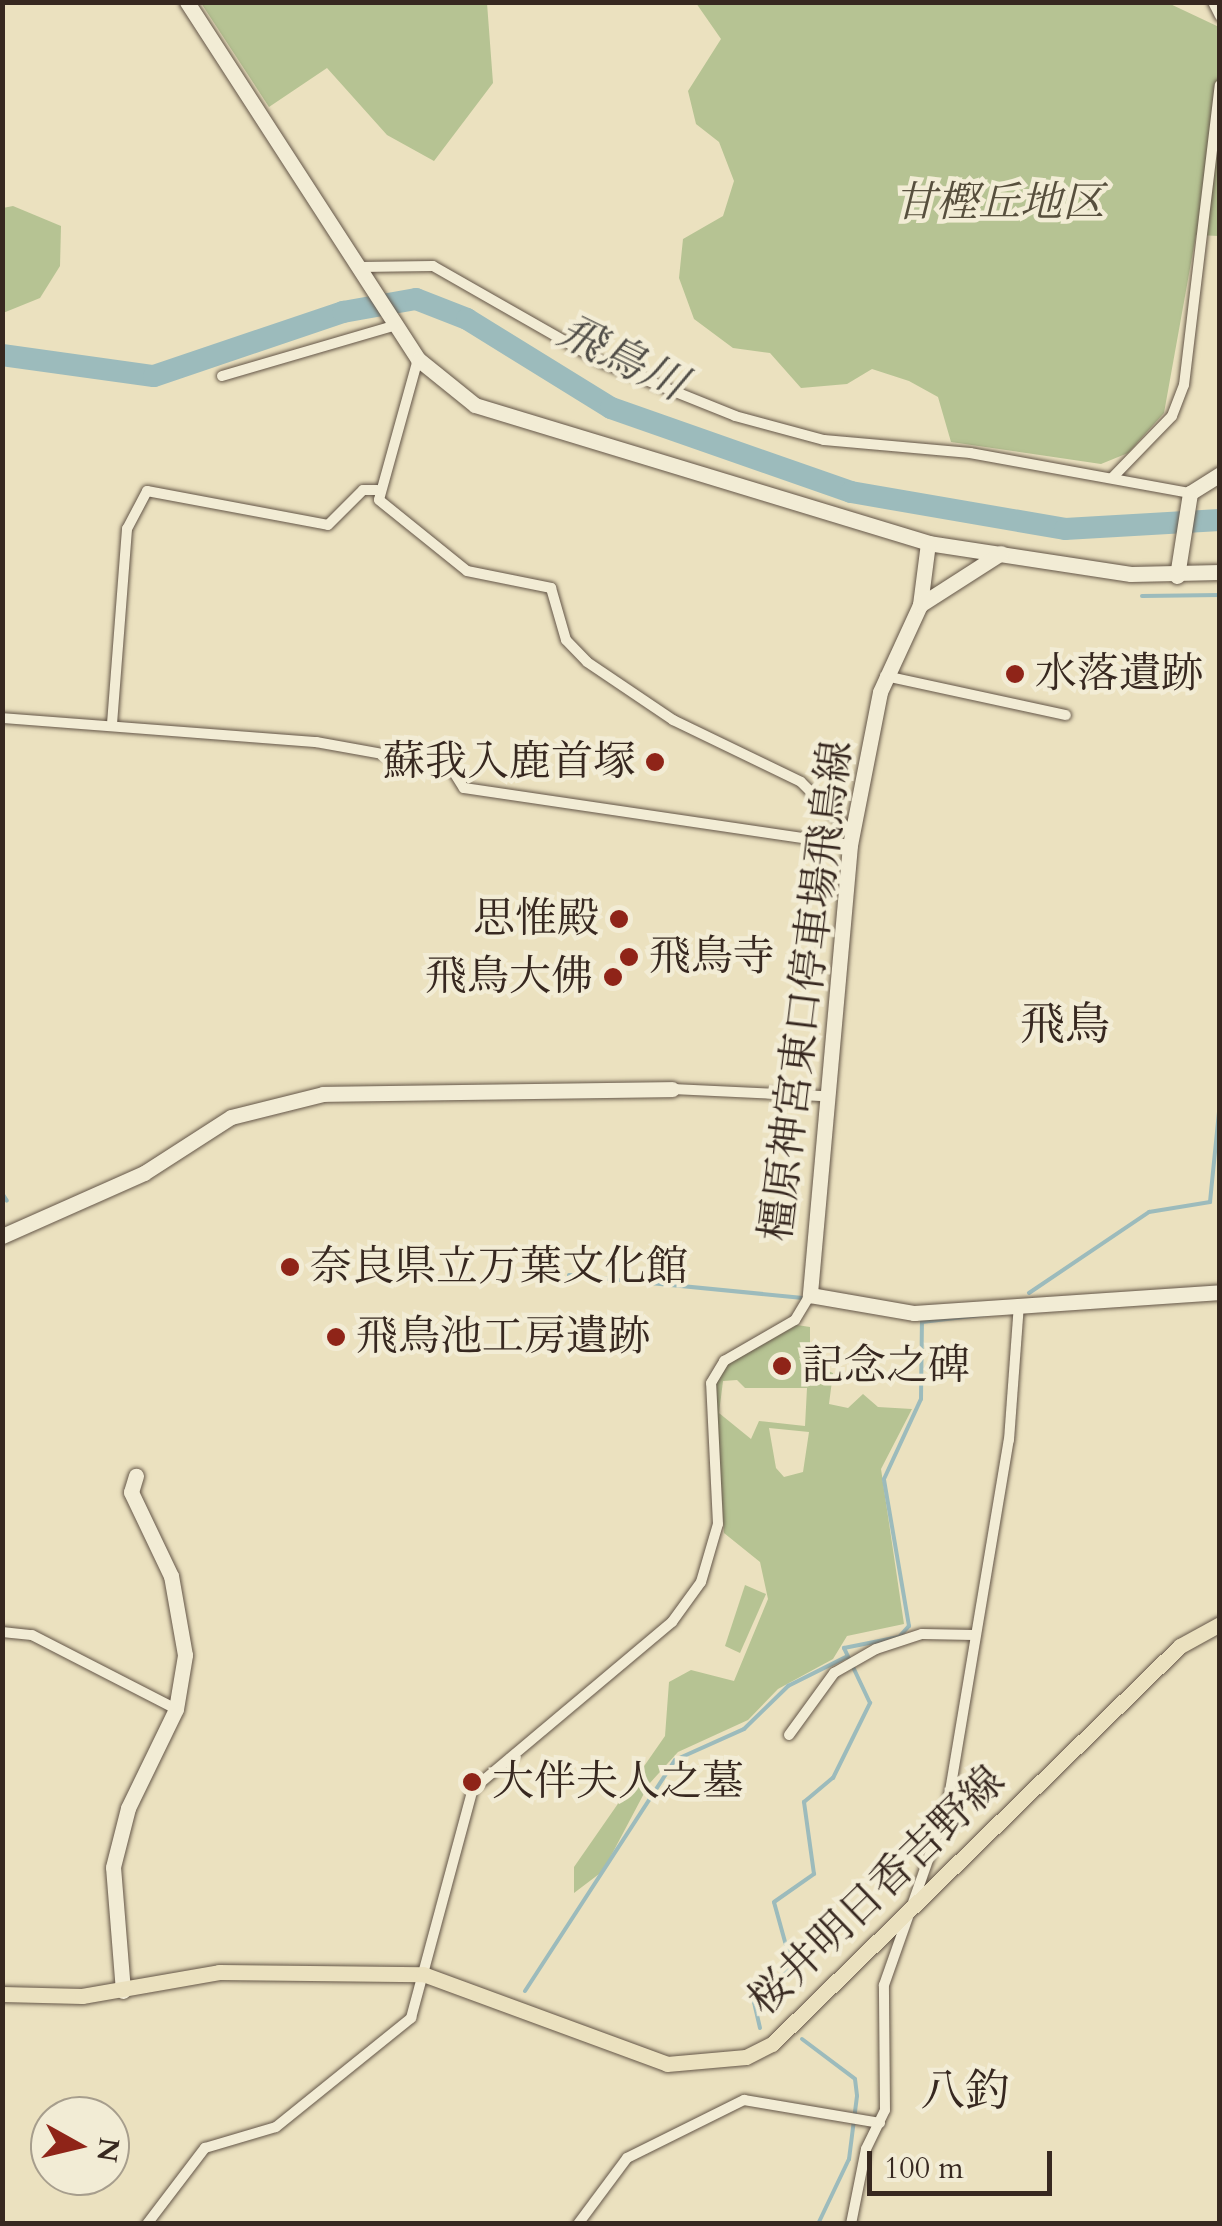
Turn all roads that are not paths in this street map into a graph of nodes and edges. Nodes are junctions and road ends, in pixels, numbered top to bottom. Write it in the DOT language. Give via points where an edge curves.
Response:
graph roads {
  1 [pos="187,2"];
  2 [pos="1213,2"];
  3 [pos="1220,16"];
  4 [pos="1220,85"];
  5 [pos="364,273"];
  6 [pos="398,328"];
  7 [pos="418,359"];
  8 [pos="222,376"];
  9 [pos="1220,474"];
  10 [pos="1112,478"];
  11 [pos="376,490"];
  12 [pos="1189,498"];
  13 [pos="928,542"];
  14 [pos="1002,553"];
  15 [pos="1220,572"];
  16 [pos="1176,576"];
  17 [pos="920,605"];
  18 [pos="885,676"];
  19 [pos="1066,715"];
  20 [pos="2,718"];
  21 [pos="112,724"];
  22 [pos="852,839"];
  23 [pos="672,1089"];
  24 [pos="821,1096"];
  25 [pos="2,1236"];
  26 [pos="1220,1292"];
  27 [pos="810,1295"];
  28 [pos="1019,1300"];
  29 [pos="136,1476"];
  30 [pos="1220,1624"];
  31 [pos="2,1632"];
  32 [pos="974,1635"];
  33 [pos="176,1709"];
  34 [pos="789,1735"];
  35 [pos="922,1889"];
  36 [pos="423,1974"];
  37 [pos="123,1991"];
  38 [pos="2,1994"];
  39 [pos="880,2123"];
  40 [pos="147,2224"];
  41 [pos="578,2224"];
  42 [pos="850,2224"];
  1 -- 5 [label="main road"];
  2 -- 3 [label="street"];
  4 -- 10 [label="street" via="1184,385 1172,416"];
  5 -- 6 [label="main road"];
  5 -- 10 [label="street" via="433,266 601,362 736,416 824,440 910,444"];
  6 -- 7 [label="main road"];
  6 -- 8 [label="street"];
  7 -- 11 [label="street"];
  7 -- 13 [label="main road" via="475,405"];
  9 -- 12 [label="main road"];
  10 -- 12 [label="street"];
  11 -- 21 [label="street" via="363,490 328,525 147,492 127,529"];
  11 -- 22 [label="street" via="467,572 551,588 566,640 586,662 673,720 801,782"];
  12 -- 16 [label="main road"];
  13 -- 14 [label="main road"];
  13 -- 17 [label="main road, 橿原神宮東口停車場飛鳥線"];
  14 -- 16 [label="main road"];
  14 -- 17 [label="main road"];
  15 -- 16 [label="main road"];
  17 -- 18 [label="main road, 橿原神宮東口停車場飛鳥線"];
  18 -- 19 [label="street"];
  18 -- 22 [label="main road, 橿原神宮東口停車場飛鳥線"];
  20 -- 21 [label="street"];
  21 -- 22 [label="street" via="316,742 450,766 464,788"];
  22 -- 24 [label="main road, 橿原神宮東口停車場飛鳥線"];
  23 -- 24 [label="street"];
  23 -- 25 [label="main road" via="324,1094 231,1117 144,1173"];
  24 -- 27 [label="main road, 橿原神宮東口停車場飛鳥線"];
  26 -- 28 [label="main road, 橿原神宮東口停車場飛鳥線"];
  27 -- 28 [label="main road, 橿原神宮東口停車場飛鳥線" via="914,1312"];
  27 -- 36 [label="street" via="794,1320 724,1362 710,1382 718,1524 701,1582 672,1622 474,1789"];
  28 -- 32 [label="street" via="1009,1440"];
  29 -- 33 [label="main road" via="132,1492 180,1606 186,1655"];
  30 -- 35 [label="main road, 桜井明日香吉野線" via="1180,1646"];
  31 -- 33 [label="street" via="32,1635"];
  32 -- 34 [label="street" via="922,1634 857,1659"];
  32 -- 35 [label="street" via="948,1803"];
  33 -- 37 [label="main road" via="128,1808 113,1866"];
  35 -- 36 [label="main road, 桜井明日香吉野線" via="772,2044 716,2064 617,2051"];
  35 -- 39 [label="street" via="884,1985"];
  36 -- 37 [label="main road, 桜井明日香吉野線" via="219,1972"];
  36 -- 40 [label="street" via="411,2018 394,2035 342,2066 276,2127 205,2148"];
  37 -- 38 [label="main road, 桜井明日香吉野線"];
  39 -- 41 [label="street" via="744,2100 627,2158"];
  39 -- 42 [label="street"];
}
